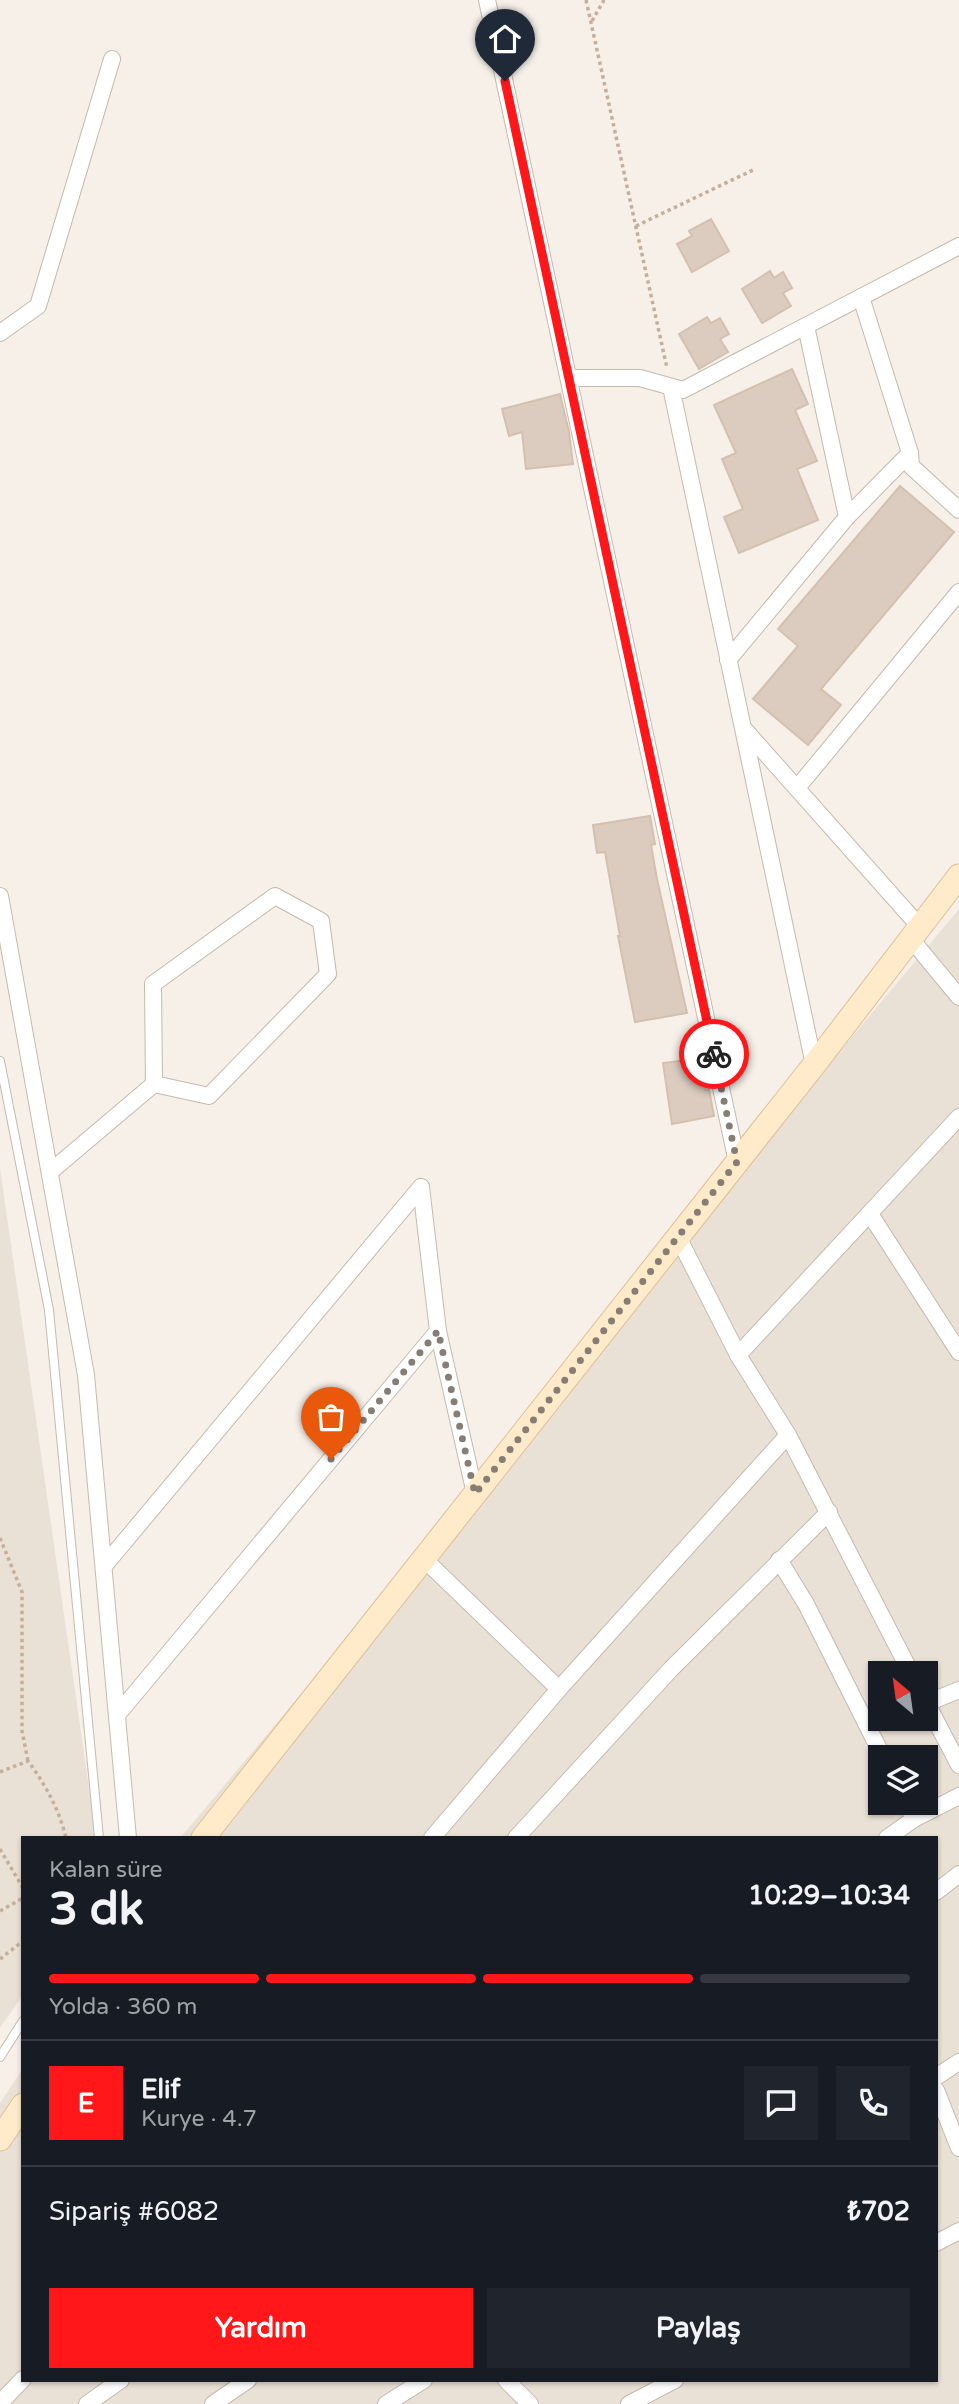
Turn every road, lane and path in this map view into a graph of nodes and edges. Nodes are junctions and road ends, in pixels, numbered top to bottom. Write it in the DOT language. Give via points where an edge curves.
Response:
graph roads {
  1 [pos="487,0"];
  2 [pos="586,0"];
  3 [pos="604,0"];
  4 [pos="591,23"];
  5 [pos="111,59"];
  6 [pos="755,169"];
  7 [pos="636,226"];
  8 [pos="959,246"];
  9 [pos="861,297"];
  10 [pos="806,326"];
  11 [pos="0,333"];
  12 [pos="570,378"];
  13 [pos="671,387"];
  14 [pos="910,453"];
  15 [pos="959,510"];
  16 [pos="848,517"];
  17 [pos="959,592"];
  18 [pos="728,660"];
  19 [pos="743,727"];
  20 [pos="797,788"];
  21 [pos="959,876"];
  22 [pos="0,896"];
  23 [pos="915,933"];
  24 [pos="959,997"];
  25 [pos="0,1061"];
  26 [pos="814,1065"];
  27 [pos="154,1084"];
  28 [pos="959,1117"];
  29 [pos="737,1162"];
  30 [pos="50,1172"];
  31 [pos="870,1214"];
  32 [pos="678,1237"];
  33 [pos="438,1331"];
  34 [pos="959,1352"];
  35 [pos="738,1355"];
  36 [pos="788,1435"];
  37 [pos="475,1494"];
  38 [pos="829,1512"];
  39 [pos="0,1538"];
  40 [pos="424,1558"];
  41 [pos="779,1560"];
  42 [pos="104,1566"];
  43 [pos="905,1661"];
  44 [pos="559,1689"];
  45 [pos="959,1690"];
  46 [pos="938,1698"];
  47 [pos="117,1715"];
  48 [pos="938,1725"];
  49 [pos="877,1745"];
  50 [pos="28,1761"];
  51 [pos="959,1765"];
  52 [pos="0,1772"];
  53 [pos="959,1796"];
  54 [pos="912,1815"];
  55 [pos="914,1819"];
  56 [pos="65,1836"];
  57 [pos="99,1836"];
  58 [pos="128,1836"];
  59 [pos="205,1836"];
  60 [pos="434,1836"];
  61 [pos="518,1836"];
  62 [pos="890,1836"];
  63 [pos="0,1849"];
  64 [pos="959,1874"];
  65 [pos="21,1885"];
  66 [pos="938,1890"];
  67 [pos="21,1899"];
  68 [pos="0,1912"];
  69 [pos="21,1943"];
  70 [pos="0,1959"];
  71 [pos="21,2024"];
  72 [pos="0,2057"];
  73 [pos="959,2062"];
  74 [pos="938,2076"];
  75 [pos="938,2095"];
  76 [pos="21,2108"];
  77 [pos="0,2139"];
  78 [pos="959,2148"];
  79 [pos="959,2231"];
  80 [pos="938,2242"];
  81 [pos="21,2381"];
  82 [pos="118,2382"];
  83 [pos="245,2382"];
  84 [pos="422,2382"];
  85 [pos="508,2382"];
  86 [pos="671,2382"];
  87 [pos="2,2398"];
  88 [pos="87,2404"];
  89 [pos="213,2404"];
  90 [pos="386,2404"];
  91 [pos="530,2404"];
  92 [pos="629,2404"];
  1 -- 12 [label="street"];
  2 -- 4 [label="path"];
  3 -- 4 [label="path"];
  4 -- 7 [label="path"];
  5 -- 11 [label="street" via="38,306"];
  6 -- 7 [label="path"];
  7 -- 13 [label="path"];
  8 -- 9 [label="street"];
  9 -- 10 [label="street"];
  9 -- 14 [label="street"];
  10 -- 13 [label="street" via="683,390"];
  10 -- 16 [label="street"];
  12 -- 13 [label="street" via="640,378"];
  12 -- 29 [label="street"];
  13 -- 18 [label="street"];
  14 -- 15 [label="street" via="911,466"];
  14 -- 16 [label="street"];
  16 -- 18 [label="street"];
  17 -- 20 [label="street"];
  18 -- 19 [label="street"];
  19 -- 20 [label="street"];
  19 -- 26 [label="street"];
  20 -- 23 [label="street"];
  21 -- 23 [label="main road"];
  22 -- 30 [label="street"];
  23 -- 24 [label="street"];
  23 -- 26 [label="main road"];
  25 -- 57 [label="lane" via="49,1310"];
  26 -- 29 [label="main road"];
  27 -- 27 [label="street" via="153,984 275,896 321,921 328,974 209,1096"];
  27 -- 30 [label="street"];
  28 -- 31 [label="street"];
  29 -- 32 [label="main road"];
  30 -- 42 [label="street" via="86,1374"];
  31 -- 34 [label="street"];
  31 -- 35 [label="street"];
  32 -- 35 [label="street"];
  32 -- 37 [label="main road"];
  33 -- 37 [label="street"];
  33 -- 42 [label="street" via="421,1187"];
  33 -- 47 [label="street"];
  35 -- 36 [label="street"];
  36 -- 38 [label="street"];
  36 -- 44 [label="street"];
  37 -- 40 [label="main road"];
  38 -- 41 [label="street"];
  38 -- 43 [label="street"];
  39 -- 50 [label="path" via="22,1592 22,1731"];
  40 -- 44 [label="street"];
  40 -- 59 [label="main road"];
  41 -- 49 [label="street"];
  41 -- 61 [label="street" via="671,1669"];
  42 -- 47 [label="street"];
  44 -- 60 [label="street"];
  45 -- 46 [label="street"];
  47 -- 58 [label="street"];
  48 -- 51 [label="street"];
  50 -- 52 [label="path"];
  50 -- 56 [label="path" via="45,1784"];
  53 -- 55 [label="street"];
  54 -- 55 [label="street"];
  55 -- 62 [label="street"];
  63 -- 65 [label="path"];
  64 -- 66 [label="street"];
  67 -- 68 [label="path"];
  69 -- 70 [label="path"];
  71 -- 72 [label="lane"];
  73 -- 74 [label="street"];
  75 -- 78 [label="street"];
  76 -- 77 [label="main road"];
  79 -- 80 [label="street"];
  81 -- 87 [label="street"];
  82 -- 88 [label="street"];
  83 -- 89 [label="street"];
  84 -- 90 [label="street"];
  85 -- 91 [label="street"];
  86 -- 92 [label="street"];
}
